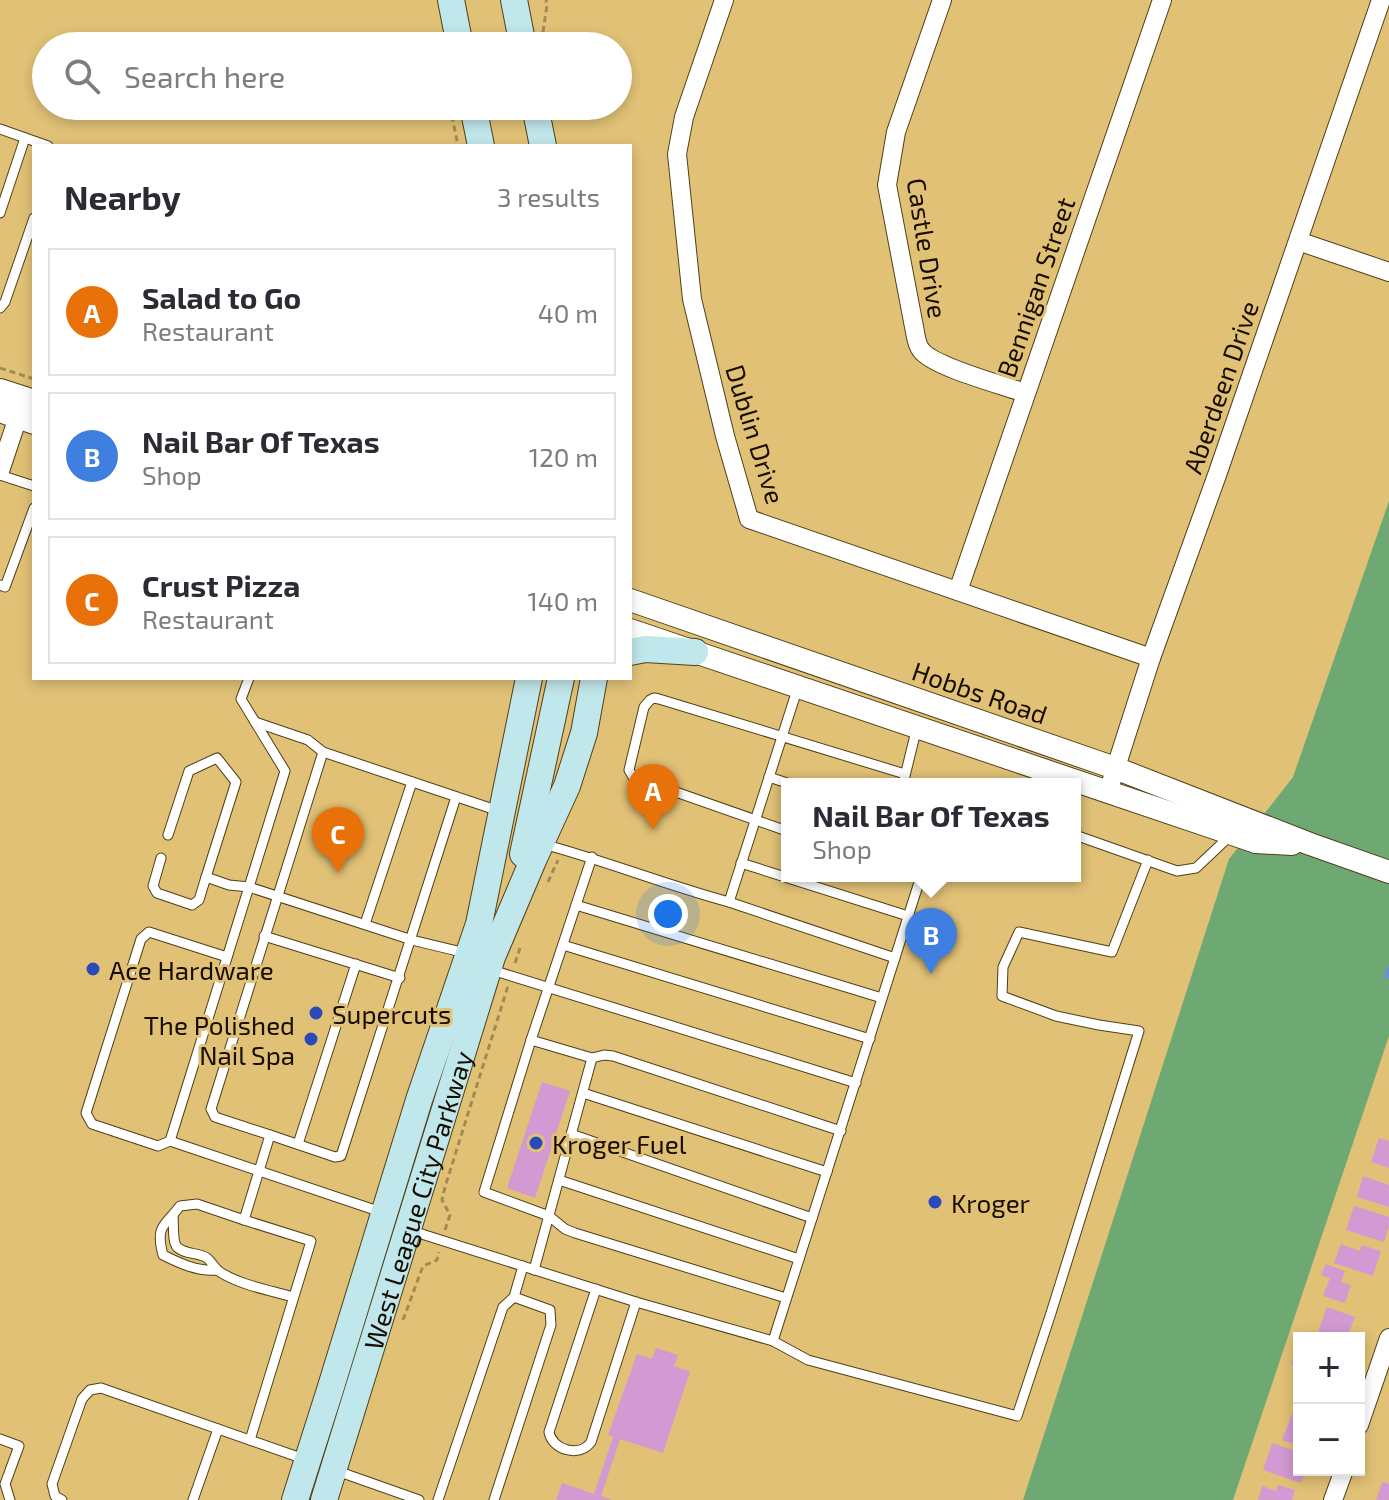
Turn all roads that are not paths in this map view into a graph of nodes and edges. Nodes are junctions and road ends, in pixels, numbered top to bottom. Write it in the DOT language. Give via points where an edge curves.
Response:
graph roads {
  1 [pos="451,0"];
  2 [pos="514,0"];
  3 [pos="724,0"];
  4 [pos="942,0"];
  5 [pos="1162,0"];
  6 [pos="1381,0"];
  7 [pos="457,32"];
  8 [pos="528,32"];
  9 [pos="476,120"];
  10 [pos="538,120"];
  11 [pos="0,129"];
  12 [pos="25,138"];
  13 [pos="42,144"];
  14 [pos="481,144"];
  15 [pos="543,144"];
  16 [pos="0,213"];
  17 [pos="32,224"];
  18 [pos="1298,241"];
  19 [pos="1389,272"];
  20 [pos="0,308"];
  21 [pos="0,390"];
  22 [pos="1025,393"];
  23 [pos="24,405"];
  24 [pos="0,473"];
  25 [pos="32,485"];
  26 [pos="32,513"];
  27 [pos="0,585"];
  28 [pos="958,591"];
  29 [pos="632,601"];
  30 [pos="632,631"];
  31 [pos="632,652"];
  32 [pos="695,652"];
  33 [pos="1151,658"];
  34 [pos="248,680"];
  35 [pos="529,680"];
  36 [pos="561,680"];
  37 [pos="596,684"];
  38 [pos="798,687"];
  39 [pos="255,722"];
  40 [pos="917,727"];
  41 [pos="782,736"];
  42 [pos="323,752"];
  43 [pos="1115,768"];
  44 [pos="769,777"];
  45 [pos="903,778"];
  46 [pos="906,778"];
  47 [pos="1067,778"];
  48 [pos="781,781"];
  49 [pos="412,782"];
  50 [pos="1081,783"];
  51 [pos="1108,792"];
  52 [pos="456,797"];
  53 [pos="502,812"];
  54 [pos="755,820"];
  55 [pos="781,829"];
  56 [pos="1232,834"];
  57 [pos="168,835"];
  58 [pos="1081,837"];
  59 [pos="1310,844"];
  60 [pos="552,846"];
  61 [pos="592,857"];
  62 [pos="161,858"];
  63 [pos="1148,860"];
  64 [pos="741,863"];
  65 [pos="1388,872"];
  66 [pos="781,876"];
  67 [pos="206,877"];
  68 [pos="801,882"];
  69 [pos="919,882"];
  70 [pos="249,887"];
  71 [pos="277,895"];
  72 [pos="729,902"];
  73 [pos="576,905"];
  74 [pos="908,916"];
  75 [pos="365,924"];
  76 [pos="264,936"];
  77 [pos="412,940"];
  78 [pos="563,945"];
  79 [pos="227,957"];
  80 [pos="895,958"];
  81 [pos="356,964"];
  82 [pos="490,964"];
  83 [pos="400,978"];
  84 [pos="549,987"];
  85 [pos="882,998"];
  86 [pos="870,1039"];
  87 [pos="531,1040"];
  88 [pos="592,1058"];
  89 [pos="856,1083"];
  90 [pos="583,1093"];
  91 [pos="841,1131"];
  92 [pos="571,1134"];
  93 [pos="270,1135"];
  94 [pos="170,1141"];
  95 [pos="298,1144"];
  96 [pos="260,1171"];
  97 [pos="827,1172"];
  98 [pos="559,1180"];
  99 [pos="384,1213"];
  100 [pos="173,1216"];
  101 [pos="549,1216"];
  102 [pos="812,1218"];
  103 [pos="244,1220"];
  104 [pos="409,1230"];
  105 [pos="799,1259"];
  106 [pos="523,1266"];
  107 [pos="217,1270"];
  108 [pos="534,1270"];
  109 [pos="596,1289"];
  110 [pos="293,1297"];
  111 [pos="514,1297"];
  112 [pos="786,1298"];
  113 [pos="636,1302"];
  114 [pos="1389,1338"];
  115 [pos="773,1341"];
  116 [pos="1365,1408"];
  117 [pos="218,1429"];
  118 [pos="0,1439"];
  119 [pos="250,1440"];
  120 [pos="307,1460"];
  121 [pos="334,1470"];
  122 [pos="1342,1476"];
  123 [pos="10,1500"];
  124 [pos="62,1500"];
  125 [pos="193,1500"];
  126 [pos="295,1500"];
  127 [pos="324,1500"];
  128 [pos="419,1500"];
  129 [pos="438,1500"];
  130 [pos="494,1500"];
  131 [pos="1333,1500"];
  1 -- 7 [label="main road"];
  2 -- 8 [label="main road"];
  3 -- 28 [label="street, Dublin Drive" via="684,117 677,154 692,299 749,519"];
  4 -- 22 [label="street, Castle Drive" via="896,132 887,185 915,332 928,357"];
  5 -- 22 [label="street, Bennigan Street"];
  6 -- 18 [label="street, Aberdeen Drive"];
  9 -- 14 [label="main road"];
  10 -- 15 [label="main road"];
  11 -- 12 [label="lane"];
  12 -- 13 [label="lane"];
  12 -- 16 [label="lane"];
  17 -- 20 [label="lane"];
  18 -- 19 [label="street"];
  18 -- 33 [label="street, Aberdeen Drive"];
  21 -- 23 [label="street"];
  22 -- 28 [label="street, Bennigan Street"];
  23 -- 24 [label="street"];
  24 -- 25 [label="lane"];
  26 -- 27 [label="lane" via="5,587"];
  28 -- 33 [label="street, Dublin Drive"];
  29 -- 43 [label="street, Hobbs Road"];
  30 -- 32 [label="street, Hobbs Road"];
  31 -- 32 [label="main road"];
  32 -- 38 [label="street, Hobbs Road"];
  33 -- 43 [label="street, Aberdeen Drive"];
  34 -- 39 [label="lane" via="241,699"];
  35 -- 53 [label="main road, West League City Parkway"];
  36 -- 82 [label="main road" via="524,849"];
  37 -- 60 [label="main road, West League City Parkway"];
  38 -- 40 [label="street, Hobbs Road"];
  38 -- 41 [label="lane"];
  39 -- 42 [label="lane" via="308,740"];
  39 -- 70 [label="lane" via="285,771"];
  40 -- 46 [label="lane"];
  40 -- 47 [label="street, Hobbs Road"];
  41 -- 44 [label="lane"];
  41 -- 45 [label="lane"];
  41 -- 54 [label="lane" via="659,699 644,707 629,770 633,777"];
  42 -- 49 [label="lane"];
  42 -- 71 [label="lane"];
  43 -- 51 [label="street, Aberdeen Drive"];
  43 -- 59 [label="street, Hobbs Road"];
  44 -- 48 [label="lane"];
  44 -- 54 [label="lane"];
  49 -- 52 [label="lane"];
  49 -- 75 [label="lane"];
  50 -- 51 [label="street, Hobbs Road"];
  51 -- 56 [label="street, Hobbs Road"];
  52 -- 53 [label="lane"];
  52 -- 77 [label="lane"];
  53 -- 82 [label="main road, West League City Parkway" via="479,924"];
  54 -- 55 [label="lane"];
  54 -- 64 [label="lane"];
  56 -- 59 [label="street, Hobbs Road" via="1256,842"];
  56 -- 63 [label="lane" via="1196,868 1177,871"];
  57 -- 67 [label="lane" via="189,771 217,758 236,782"];
  58 -- 63 [label="lane"];
  59 -- 65 [label="street, Hobbs Road"];
  60 -- 61 [label="lane"];
  60 -- 82 [label="main road, West League City Parkway"];
  61 -- 72 [label="lane"];
  61 -- 73 [label="lane"];
  62 -- 67 [label="lane" via="153,886 157,893 192,905 199,900"];
  63 -- 115 [label="lane" via="1112,952 1019,932 1003,967 1002,996 1056,1016 1139,1031 1017,1416 808,1360"];
  64 -- 66 [label="lane"];
  64 -- 72 [label="lane"];
  67 -- 70 [label="lane"];
  68 -- 74 [label="lane"];
  69 -- 74 [label="lane"];
  70 -- 71 [label="lane"];
  70 -- 79 [label="lane"];
  71 -- 75 [label="lane"];
  71 -- 76 [label="lane"];
  72 -- 80 [label="lane"];
  73 -- 78 [label="lane"];
  73 -- 85 [label="lane"];
  74 -- 80 [label="lane"];
  75 -- 77 [label="lane"];
  76 -- 81 [label="lane"];
  76 -- 93 [label="lane" via="211,1109 215,1117"];
  77 -- 82 [label="lane"];
  77 -- 83 [label="lane"];
  78 -- 84 [label="lane"];
  78 -- 86 [label="lane"];
  79 -- 94 [label="lane"];
  79 -- 94 [label="lane" via="149,932 141,939 86,1113 92,1124 158,1146"];
  80 -- 85 [label="lane"];
  81 -- 83 [label="lane"];
  81 -- 95 [label="lane"];
  82 -- 84 [label="lane"];
  82 -- 99 [label="main road, West League City Parkway" via="419,1100"];
  82 -- 104 [label="main road, West League City Parkway"];
  83 -- 95 [label="lane" via="341,1156"];
  84 -- 87 [label="lane"];
  84 -- 89 [label="lane"];
  85 -- 86 [label="lane"];
  86 -- 89 [label="lane"];
  87 -- 88 [label="lane"];
  87 -- 101 [label="lane" via="484,1192"];
  88 -- 90 [label="lane"];
  88 -- 91 [label="lane" via="613,1056"];
  89 -- 91 [label="lane"];
  90 -- 92 [label="lane"];
  90 -- 97 [label="lane"];
  91 -- 97 [label="lane"];
  92 -- 98 [label="lane"];
  92 -- 102 [label="lane"];
  93 -- 95 [label="lane"];
  93 -- 96 [label="lane"];
  94 -- 96 [label="lane"];
  96 -- 99 [label="lane"];
  96 -- 103 [label="lane"];
  97 -- 102 [label="lane"];
  98 -- 101 [label="lane"];
  98 -- 105 [label="lane"];
  99 -- 104 [label="main road"];
  99 -- 120 [label="main road, West League City Parkway"];
  100 -- 103 [label="lane" via="180,1206 197,1204"];
  100 -- 107 [label="lane" via="177,1246 201,1255"];
  100 -- 107 [label="lane" via="159,1235 163,1255"];
  101 -- 108 [label="lane"];
  101 -- 112 [label="lane" via="575,1233"];
  102 -- 105 [label="lane"];
  103 -- 110 [label="lane" via="311,1241"];
  104 -- 106 [label="lane"];
  104 -- 121 [label="main road, West League City Parkway"];
  105 -- 112 [label="lane"];
  106 -- 108 [label="lane"];
  106 -- 111 [label="lane"];
  107 -- 110 [label="lane"];
  108 -- 109 [label="lane"];
  109 -- 113 [label="lane"];
  109 -- 113 [label="lane" via="549,1432 552,1443 575,1451 591,1442"];
  110 -- 119 [label="lane"];
  111 -- 129 [label="lane" via="503,1307"];
  111 -- 130 [label="lane" via="550,1310 551,1325"];
  112 -- 115 [label="lane"];
  113 -- 115 [label="lane"];
  114 -- 116 [label="street"];
  117 -- 119 [label="lane"];
  117 -- 124 [label="lane" via="101,1388 90,1390 82,1399 52,1484"];
  117 -- 125 [label="lane"];
  118 -- 123 [label="lane" via="19,1446 5,1484"];
  119 -- 120 [label="lane"];
  120 -- 121 [label="main road"];
  120 -- 126 [label="main road, West League City Parkway"];
  121 -- 127 [label="main road, West League City Parkway"];
  121 -- 128 [label="lane"];
  122 -- 131 [label="street"];
}
